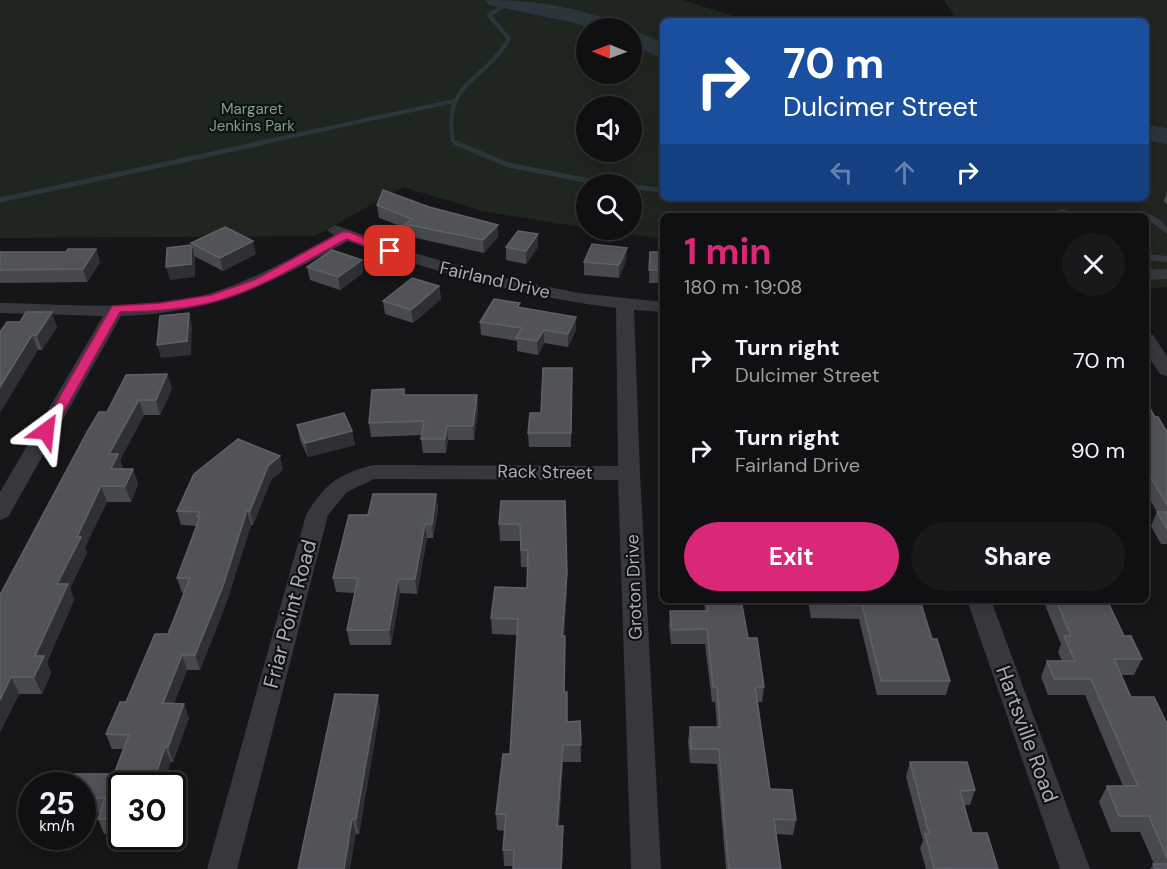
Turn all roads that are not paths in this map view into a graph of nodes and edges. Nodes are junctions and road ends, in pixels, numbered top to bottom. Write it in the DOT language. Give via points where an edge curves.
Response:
graph roads {
  1 [pos="1149,215"];
  2 [pos="1167,232"];
  3 [pos="1149,257"];
  4 [pos="1167,259"];
  5 [pos="1167,274"];
  6 [pos="1149,275"];
  7 [pos="625,305"];
  8 [pos="660,307"];
  9 [pos="0,308"];
  10 [pos="116,309"];
  11 [pos="1149,343"];
  12 [pos="1167,370"];
  13 [pos="460,471"];
  14 [pos="629,473"];
  15 [pos="0,512"];
  16 [pos="980,603"];
  17 [pos="222,869"];
  18 [pos="646,869"];
  19 [pos="1075,869"];
  1 -- 2 [label="lane"];
  3 -- 4 [label="lane"];
  5 -- 6 [label="street"];
  7 -- 8 [label="street, Fairland Drive"];
  7 -- 10 [label="street, Fairland Drive" via="497,282 412,260 339,232 258,282 213,299"];
  7 -- 14 [label="street, Groton Drive"];
  9 -- 10 [label="street"];
  10 -- 15 [label="street"];
  11 -- 12 [label="street"];
  13 -- 14 [label="street, Rack Street"];
  13 -- 17 [label="street, Friar Point Road" via="374,472 353,478 329,494 317,515"];
  14 -- 18 [label="street, Groton Drive"];
  16 -- 19 [label="street, Hartsville Road"];
}
